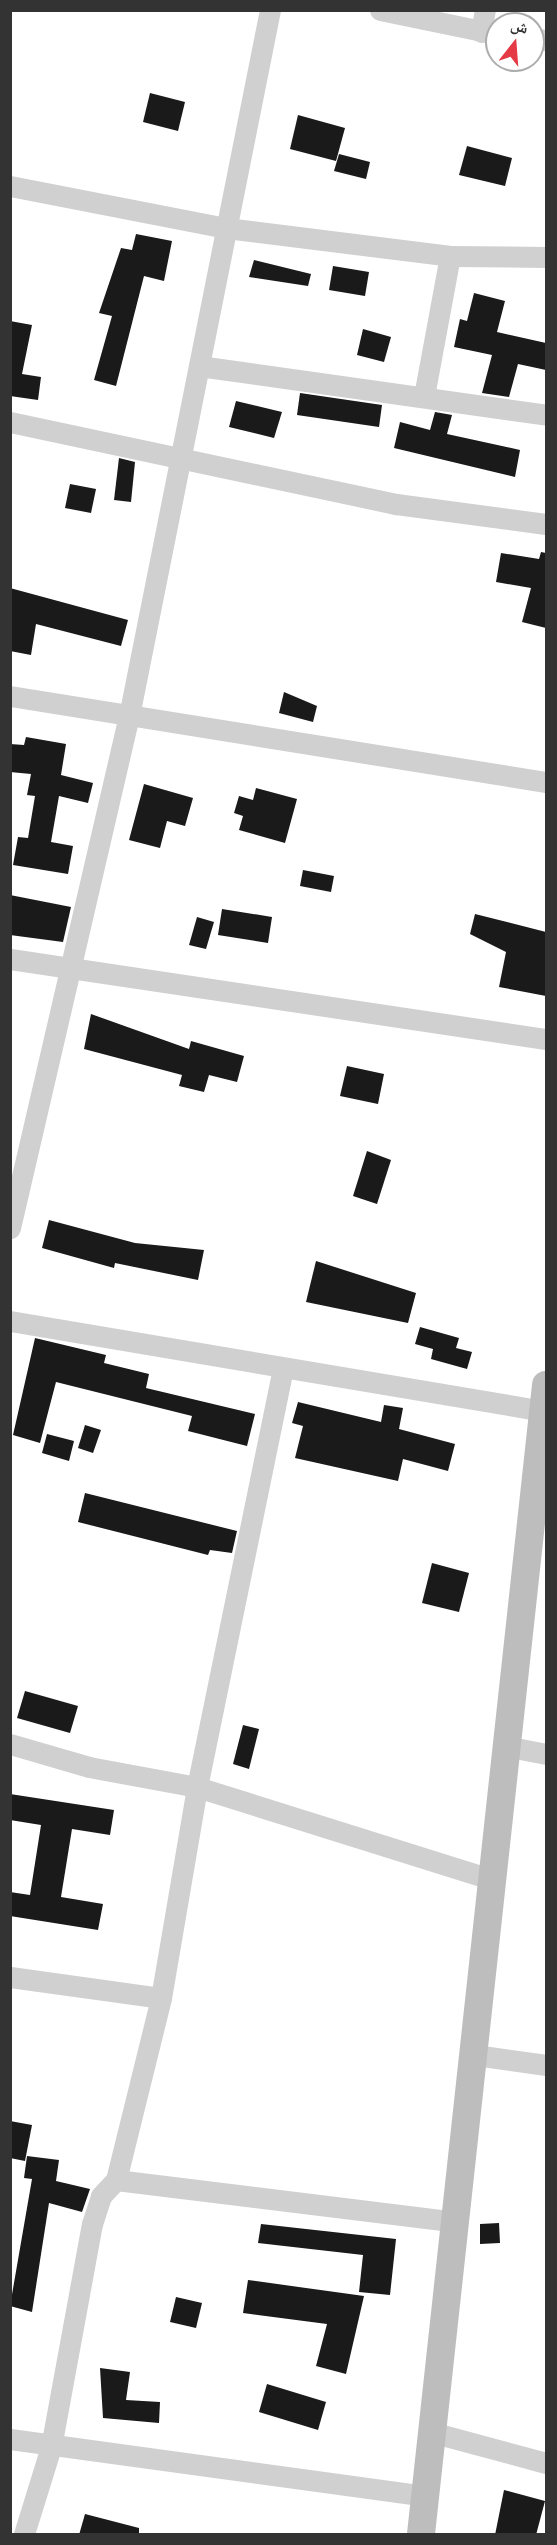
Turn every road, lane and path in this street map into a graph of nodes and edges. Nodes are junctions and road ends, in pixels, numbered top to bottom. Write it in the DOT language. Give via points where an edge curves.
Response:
graph roads {
  1 [pos="270,10"];
  2 [pos="380,10"];
  3 [pos="485,32"];
  4 [pos="10,186"];
  5 [pos="226,228"];
  6 [pos="450,256"];
  7 [pos="546,257"];
  8 [pos="199,366"];
  9 [pos="424,396"];
  10 [pos="546,415"];
  11 [pos="10,422"];
  12 [pos="182,454"];
  13 [pos="546,524"];
  14 [pos="10,696"];
  15 [pos="130,711"];
  16 [pos="546,782"];
  17 [pos="10,959"];
  18 [pos="71,968"];
  19 [pos="546,1039"];
  20 [pos="10,1228"];
  21 [pos="10,1321"];
  22 [pos="283,1369"];
  23 [pos="545,1398"];
  24 [pos="541,1499"];
  25 [pos="10,1744"];
  26 [pos="505,1746"];
  27 [pos="546,1754"];
  28 [pos="197,1787"];
  29 [pos="493,1880"];
  30 [pos="10,1977"];
  31 [pos="160,1998"];
  32 [pos="475,2055"];
  33 [pos="546,2065"];
  34 [pos="116,2180"];
  35 [pos="456,2222"];
  36 [pos="431,2433"];
  37 [pos="10,2439"];
  38 [pos="51,2447"];
  39 [pos="546,2463"];
  40 [pos="425,2496"];
  41 [pos="24,2535"];
  42 [pos="421,2535"];
  1 -- 5 [label="street"];
  2 -- 3 [label="street"];
  4 -- 5 [label="street"];
  5 -- 6 [label="street"];
  5 -- 8 [label="street"];
  6 -- 7 [label="street"];
  6 -- 9 [label="street"];
  8 -- 9 [label="street"];
  8 -- 12 [label="street"];
  9 -- 10 [label="street"];
  11 -- 12 [label="street"];
  12 -- 13 [label="street" via="396,504"];
  12 -- 15 [label="street"];
  14 -- 15 [label="street"];
  15 -- 16 [label="street"];
  15 -- 18 [label="street"];
  17 -- 18 [label="street"];
  18 -- 19 [label="street"];
  18 -- 20 [label="street"];
  21 -- 22 [label="street"];
  22 -- 23 [label="street"];
  22 -- 28 [label="street"];
  23 -- 24 [label="main road"];
  24 -- 26 [label="main road"];
  25 -- 28 [label="street" via="89,1767"];
  26 -- 27 [label="street"];
  26 -- 29 [label="main road"];
  28 -- 29 [label="street"];
  28 -- 31 [label="street"];
  29 -- 32 [label="main road"];
  30 -- 31 [label="street"];
  31 -- 34 [label="street"];
  32 -- 33 [label="street"];
  32 -- 35 [label="main road"];
  34 -- 35 [label="street"];
  34 -- 38 [label="street" via="102,2196 92,2224"];
  35 -- 36 [label="main road"];
  36 -- 39 [label="street"];
  36 -- 40 [label="main road"];
  37 -- 38 [label="street"];
  38 -- 40 [label="street"];
  38 -- 41 [label="street"];
  40 -- 42 [label="main road"];
}
